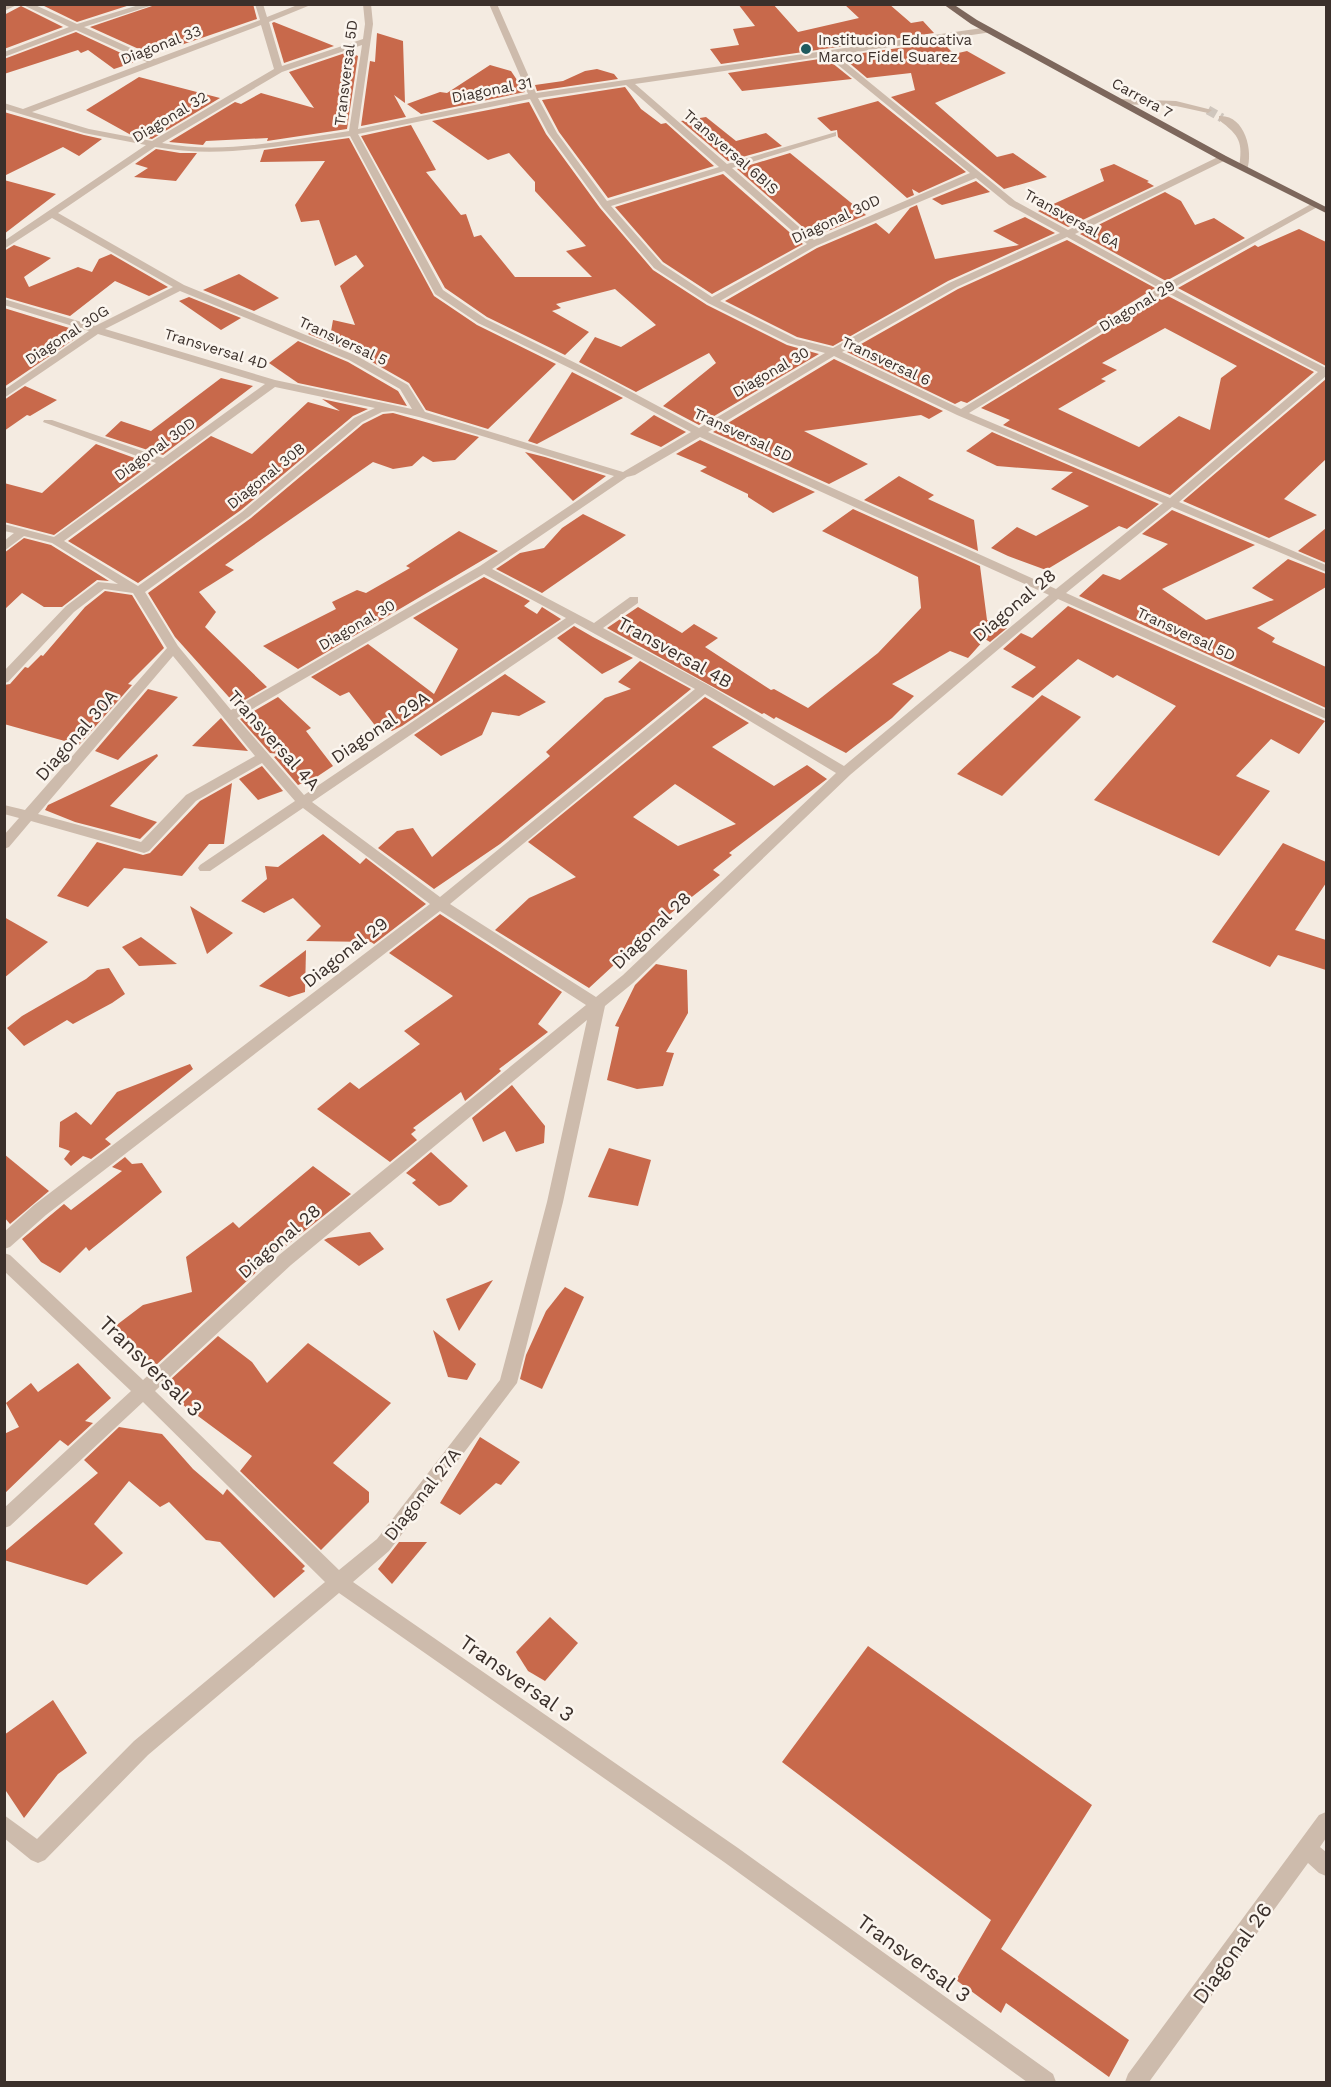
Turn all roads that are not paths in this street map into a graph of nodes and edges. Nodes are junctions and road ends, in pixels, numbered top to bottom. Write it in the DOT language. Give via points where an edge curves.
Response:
graph roads {
  1 [pos="15,4"];
  2 [pos="25,4"];
  3 [pos="152,4"];
  4 [pos="259,4"];
  5 [pos="309,4"];
  6 [pos="367,4"];
  7 [pos="493,4"];
  8 [pos="947,4"];
  9 [pos="4,9"];
  10 [pos="263,21"];
  11 [pos="77,27"];
  12 [pos="989,30"];
  13 [pos="366,41"];
  14 [pos="829,53"];
  15 [pos="4,55"];
  16 [pos="154,62"];
  17 [pos="279,70"];
  18 [pos="629,83"];
  19 [pos="533,96"];
  20 [pos="1121,102"];
  21 [pos="4,106"];
  22 [pos="1208,110"];
  23 [pos="23,112"];
  24 [pos="1222,118"];
  25 [pos="353,134"];
  26 [pos="833,134"];
  27 [pos="153,144"];
  28 [pos="1223,158"];
  29 [pos="725,167"];
  30 [pos="1244,168"];
  31 [pos="977,174"];
  32 [pos="605,205"];
  33 [pos="1321,207"];
  34 [pos="52,214"];
  35 [pos="1067,234"];
  36 [pos="7,242"];
  37 [pos="813,244"];
  38 [pos="180,287"];
  39 [pos="1168,287"];
  40 [pos="712,301"];
  41 [pos="4,302"];
  42 [pos="98,329"];
  43 [pos="834,352"];
  44 [pos="1326,372"];
  45 [pos="273,383"];
  46 [pos="4,394"];
  47 [pos="961,413"];
  48 [pos="421,414"];
  49 [pos="48,422"];
  50 [pos="699,432"];
  51 [pos="163,462"];
  52 [pos="623,475"];
  53 [pos="1172,502"];
  54 [pos="4,527"];
  55 [pos="23,531"];
  56 [pos="56,541"];
  57 [pos="4,548"];
  58 [pos="484,569"];
  59 [pos="1326,569"];
  60 [pos="138,591"];
  61 [pos="1058,593"];
  62 [pos="634,600"];
  63 [pos="576,617"];
  64 [pos="595,628"];
  65 [pos="173,648"];
  66 [pos="4,679"];
  67 [pos="704,688"];
  68 [pos="1326,715"];
  69 [pos="229,717"];
  70 [pos="264,757"];
  71 [pos="844,772"];
  72 [pos="302,801"];
  73 [pos="4,809"];
  74 [pos="30,816"];
  75 [pos="4,844"];
  76 [pos="205,868"];
  77 [pos="440,904"];
  78 [pos="598,1006"];
  79 [pos="4,1242"];
  80 [pos="4,1260"];
  81 [pos="143,1391"];
  82 [pos="4,1520"];
  83 [pos="338,1582"];
  84 [pos="1326,1822"];
  85 [pos="4,1825"];
  86 [pos="1308,1850"];
  87 [pos="1326,1866"];
  88 [pos="1046,2082"];
  89 [pos="1136,2082"];
  1 -- 9 [label="street"];
  2 -- 11 [label="street"];
  3 -- 11 [label="street"];
  4 -- 10 [label="street"];
  5 -- 10 [label="street, Diagonal 33"];
  6 -- 13 [label="street, Transversal 5D"];
  7 -- 19 [label="street, Transversal 6"];
  8 -- 12 [label="main road, Carrera 7"];
  10 -- 16 [label="street, Diagonal 33"];
  10 -- 17 [label="street"];
  11 -- 15 [label="street"];
  11 -- 16 [label="street"];
  12 -- 14 [label="street, Diagonal 31"];
  12 -- 20 [label="main road, Carrera 7"];
  13 -- 17 [label="street, Diagonal 32"];
  13 -- 25 [label="street, Transversal 5D"];
  14 -- 18 [label="street, Diagonal 31"];
  14 -- 31 [label="street, Transversal 6A"];
  16 -- 23 [label="street, Diagonal 33"];
  17 -- 27 [label="street, Diagonal 32"];
  18 -- 19 [label="street, Diagonal 31"];
  18 -- 29 [label="street, Transversal 6BIS"];
  19 -- 25 [label="street, Diagonal 31"];
  19 -- 32 [label="street, Transversal 6" via="553,133"];
  20 -- 22 [label="street" via="1177,103"];
  20 -- 28 [label="main road, Carrera 7"];
  21 -- 23 [label="street, Diagonal 31"];
  23 -- 27 [label="street, Diagonal 31" via="87,132"];
  24 -- 30 [label="street" via="1242,132 1247,147"];
  25 -- 27 [label="street, Diagonal 31" via="233,150 186,150"];
  25 -- 50 [label="street, Transversal 5D" via="439,292 482,321"];
  26 -- 29 [label="street"];
  27 -- 34 [label="street, Diagonal 32"];
  28 -- 30 [label="main road, Carrera 7"];
  28 -- 35 [label="street, Diagonal 30"];
  29 -- 32 [label="street"];
  29 -- 37 [label="street, Transversal 6BIS"];
  30 -- 33 [label="main road, Carrera 7"];
  31 -- 35 [label="street, Transversal 6A" via="1012,203"];
  31 -- 37 [label="street, Diagonal 30D"];
  32 -- 40 [label="street, Transversal 6" via="658,266"];
  33 -- 39 [label="street, Diagonal 29"];
  34 -- 36 [label="street, Diagonal 32"];
  34 -- 38 [label="street, Transversal 5"];
  35 -- 39 [label="street, Transversal 6A"];
  35 -- 43 [label="street, Diagonal 30" via="954,285"];
  37 -- 40 [label="street, Diagonal 30D"];
  38 -- 42 [label="street, Diagonal 30G"];
  38 -- 48 [label="street, Transversal 5" via="353,358 404,387"];
  39 -- 44 [label="street, Transversal 6A"];
  39 -- 47 [label="street, Diagonal 29"];
  40 -- 43 [label="street, Transversal 6" via="792,341"];
  41 -- 42 [label="street, Transversal 4D"];
  42 -- 45 [label="street, Transversal 4D"];
  42 -- 46 [label="street, Diagonal 30G"];
  43 -- 47 [label="street, Transversal 6"];
  43 -- 50 [label="street, Diagonal 30"];
  44 -- 53 [label="street, Diagonal 28"];
  45 -- 48 [label="street, Transversal 4D"];
  45 -- 51 [label="street, Diagonal 30D"];
  47 -- 53 [label="street, Transversal 6"];
  48 -- 52 [label="street"];
  48 -- 60 [label="street, Diagonal 30B" via="381,409 358,420 246,514"];
  49 -- 51 [label="street"];
  50 -- 52 [label="street, Diagonal 30"];
  50 -- 61 [label="street, Transversal 5D"];
  51 -- 56 [label="street, Diagonal 30D"];
  52 -- 58 [label="street, Diagonal 30"];
  53 -- 59 [label="street, Transversal 6"];
  53 -- 61 [label="street, Diagonal 28"];
  54 -- 55 [label="street, Transversal 4A"];
  55 -- 56 [label="street, Transversal 4A"];
  55 -- 57 [label="street"];
  56 -- 60 [label="street, Transversal 4A"];
  58 -- 63 [label="street, Transversal 4B"];
  58 -- 69 [label="street, Diagonal 30"];
  60 -- 65 [label="street, Transversal 4A"];
  60 -- 66 [label="street" via="102,585 70,609"];
  61 -- 68 [label="street, Transversal 5D"];
  61 -- 71 [label="street, Diagonal 28"];
  62 -- 64 [label="street"];
  63 -- 64 [label="street, Transversal 4B"];
  63 -- 72 [label="street, Diagonal 29A"];
  64 -- 67 [label="street, Transversal 4B"];
  65 -- 69 [label="street, Transversal 4A"];
  65 -- 74 [label="street, Diagonal 30A"];
  67 -- 71 [label="street, Transversal 4B"];
  67 -- 77 [label="street, Diagonal 29"];
  69 -- 70 [label="street, Transversal 4A"];
  70 -- 72 [label="street, Transversal 4A"];
  70 -- 74 [label="street" via="191,798 144,848"];
  71 -- 78 [label="street, Diagonal 28"];
  72 -- 76 [label="street, Diagonal 29A"];
  72 -- 77 [label="street, Transversal 4A"];
  73 -- 74 [label="street"];
  74 -- 75 [label="street, Diagonal 30A"];
  77 -- 78 [label="street, Transversal 4A"];
  77 -- 79 [label="street, Diagonal 29" via="40,1210"];
  78 -- 81 [label="street, Diagonal 28" via="285,1260"];
  78 -- 83 [label="street, Diagonal 27A" via="555,1202 508,1383 382,1545"];
  80 -- 81 [label="street, Transversal 3"];
  81 -- 82 [label="street, Diagonal 28"];
  81 -- 83 [label="street, Transversal 3"];
  83 -- 85 [label="street, Diagonal 27A" via="141,1748 38,1853"];
  83 -- 88 [label="street, Transversal 3" via="731,1855"];
  84 -- 86 [label="street, Diagonal 26"];
  86 -- 87 [label="street"];
  86 -- 89 [label="street, Diagonal 26"];
}
